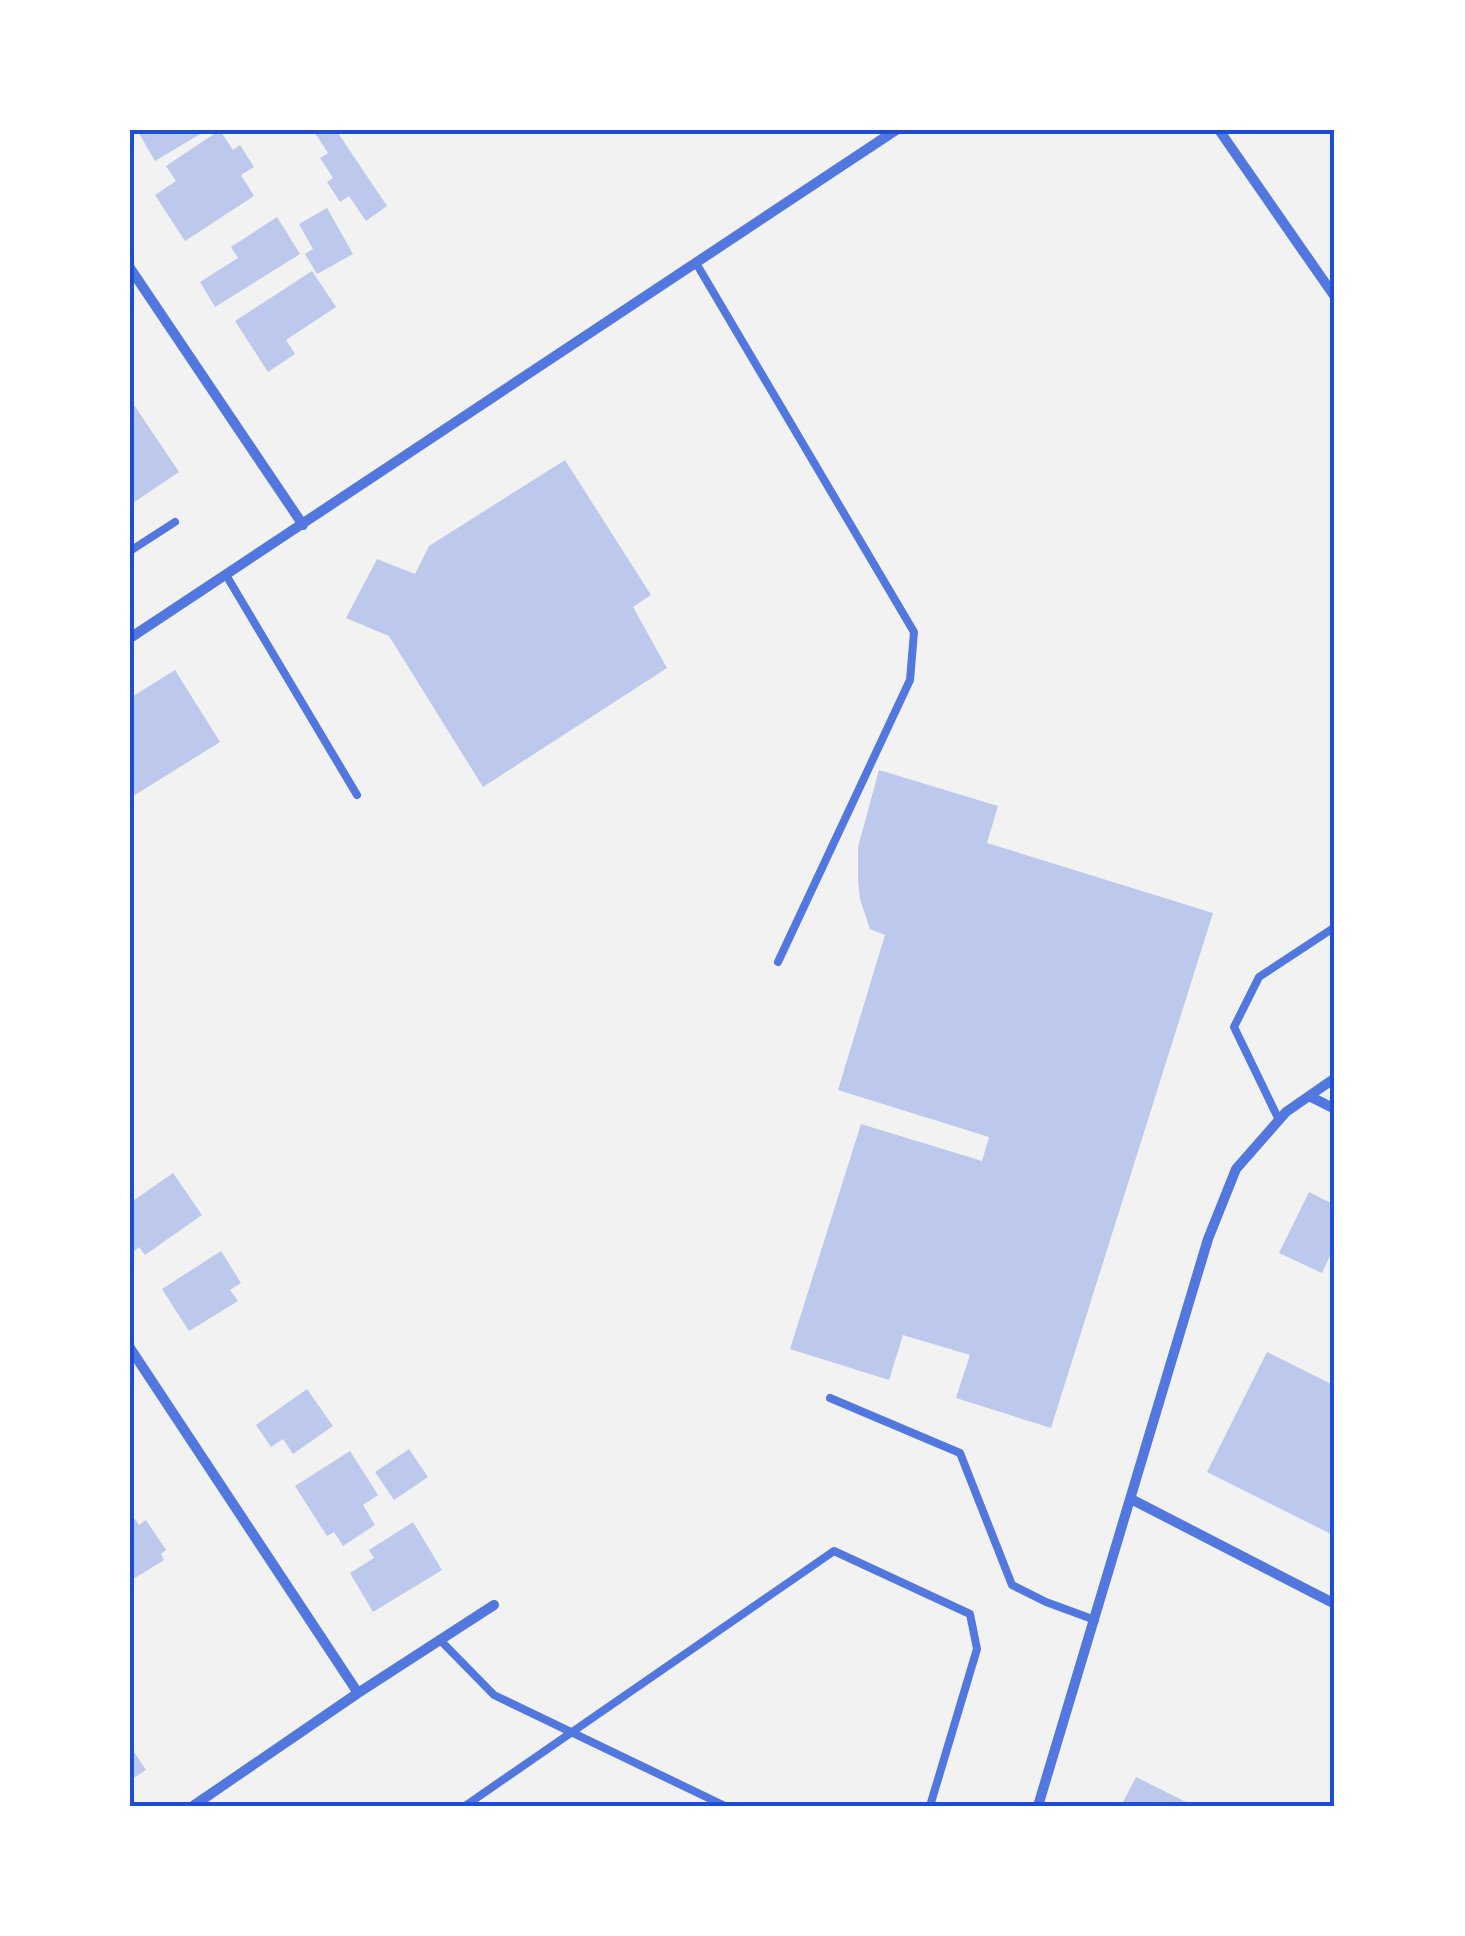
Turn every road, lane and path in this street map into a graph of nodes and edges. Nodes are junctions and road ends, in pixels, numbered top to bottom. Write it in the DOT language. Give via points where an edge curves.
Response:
graph roads {
  1 [pos="896,130"];
  2 [pos="1220,130"];
  3 [pos="696,263"];
  4 [pos="130,268"];
  5 [pos="1335,298"];
  6 [pos="175,522"];
  7 [pos="303,525"];
  8 [pos="130,551"];
  9 [pos="226,576"];
  10 [pos="130,638"];
  11 [pos="358,796"];
  12 [pos="1335,927"];
  13 [pos="778,962"];
  14 [pos="1335,1078"];
  15 [pos="1309,1096"];
  16 [pos="1335,1109"];
  17 [pos="1279,1120"];
  18 [pos="130,1348"];
  19 [pos="830,1398"];
  20 [pos="1131,1499"];
  21 [pos="1335,1604"];
  22 [pos="494,1605"];
  23 [pos="1095,1620"];
  24 [pos="440,1640"];
  25 [pos="358,1693"];
  26 [pos="570,1732"];
  27 [pos="193,1806"];
  28 [pos="465,1806"];
  29 [pos="725,1806"];
  30 [pos="930,1806"];
  31 [pos="1038,1806"];
  1 -- 3 [label="street"];
  2 -- 5 [label="street"];
  3 -- 7 [label="street"];
  3 -- 13 [label="lane" via="914,632 910,680"];
  4 -- 7 [label="street"];
  6 -- 8 [label="lane"];
  7 -- 9 [label="street"];
  9 -- 10 [label="street"];
  9 -- 11 [label="lane"];
  12 -- 17 [label="lane" via="1258,977 1234,1027"];
  14 -- 15 [label="street"];
  15 -- 16 [label="street"];
  15 -- 17 [label="street"];
  17 -- 20 [label="street" via="1236,1169 1208,1239"];
  18 -- 25 [label="street"];
  19 -- 23 [label="lane" via="960,1453 1012,1585"];
  20 -- 21 [label="street"];
  20 -- 23 [label="street"];
  22 -- 24 [label="street"];
  23 -- 31 [label="street"];
  24 -- 25 [label="street"];
  24 -- 26 [label="lane" via="494,1696"];
  25 -- 27 [label="street"];
  26 -- 28 [label="lane"];
  26 -- 29 [label="lane"];
  26 -- 30 [label="lane" via="834,1551 970,1614 977,1649"];
}
